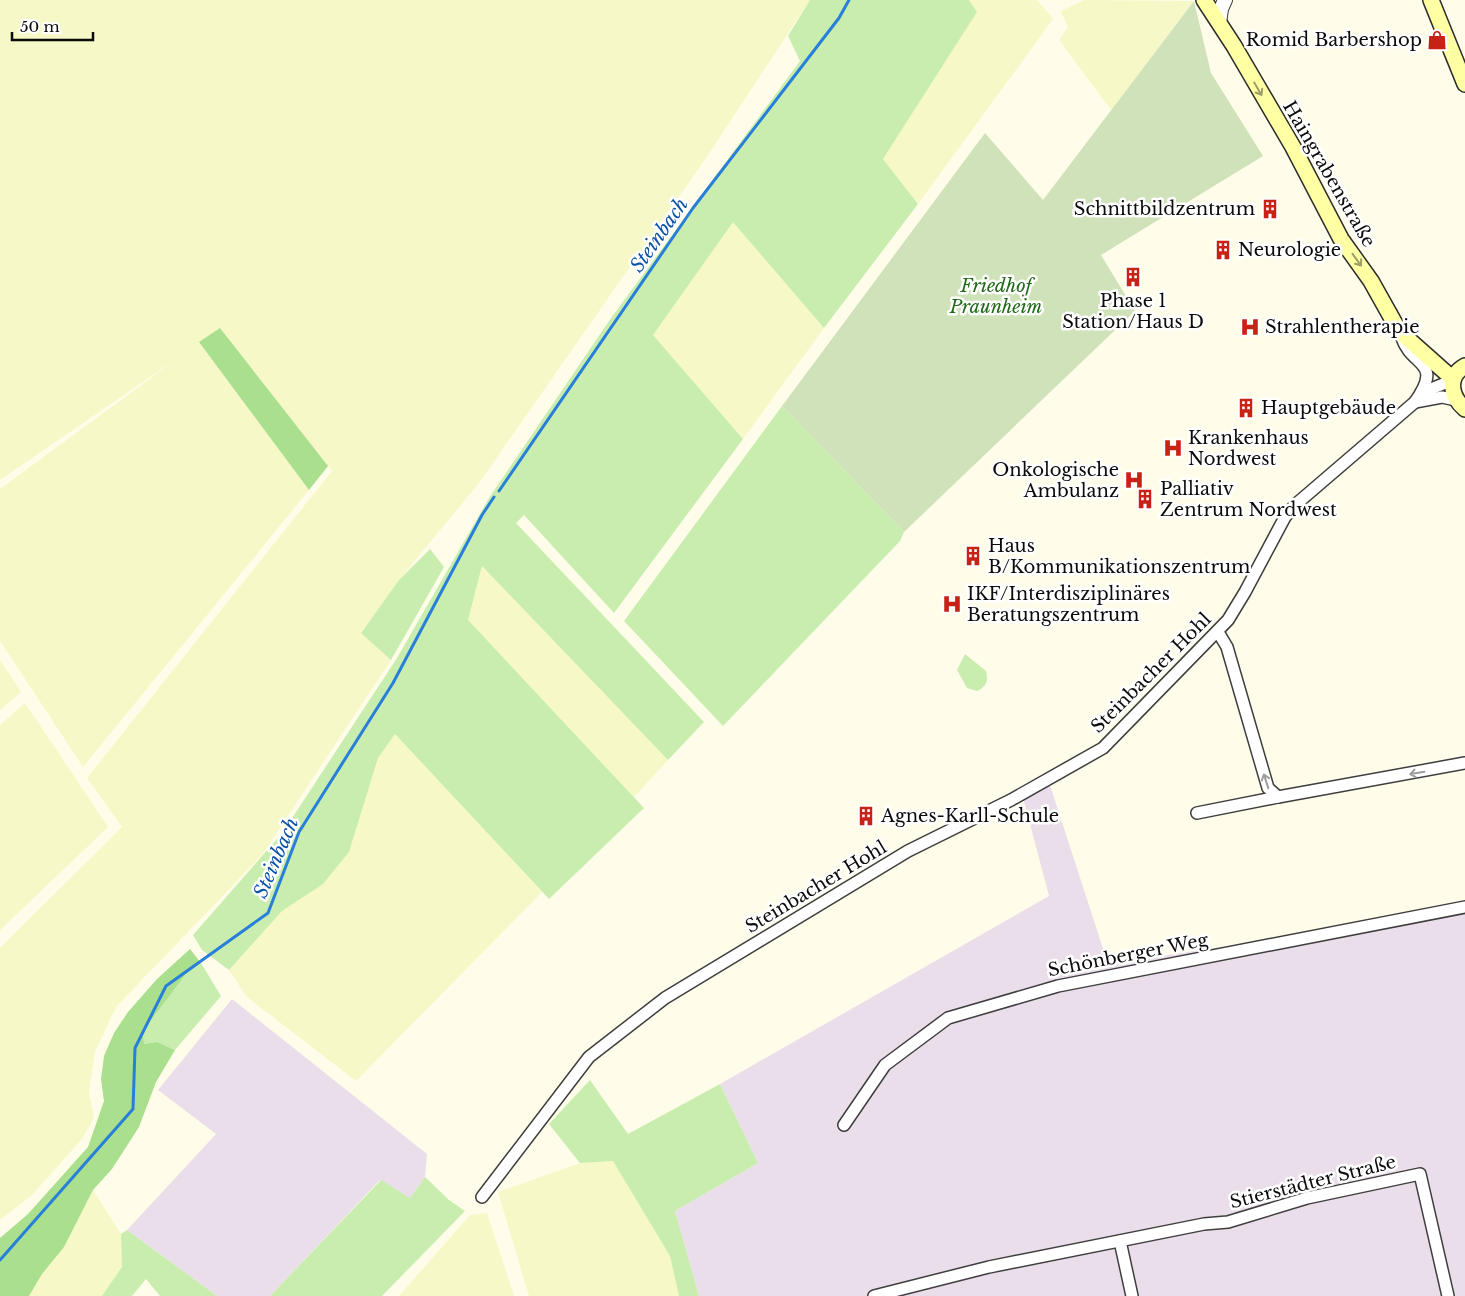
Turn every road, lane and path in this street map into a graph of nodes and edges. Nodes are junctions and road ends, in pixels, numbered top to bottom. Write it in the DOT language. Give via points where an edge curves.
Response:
graph roads {
  1 [pos="1204,0"];
  2 [pos="1225,0"];
  3 [pos="1430,0"];
  4 [pos="1219,23"];
  5 [pos="1465,84"];
  6 [pos="1399,331"];
  7 [pos="1465,366"];
  8 [pos="1453,380"];
  9 [pos="1418,397"];
  10 [pos="1460,404"];
  11 [pos="1218,632"];
  12 [pos="1465,763"];
  13 [pos="1278,797"];
  14 [pos="1197,813"];
  15 [pos="1465,906"];
  16 [pos="844,1125"];
  17 [pos="482,1197"];
  18 [pos="1120,1241"];
  19 [pos="874,1296"];
  20 [pos="1132,1296"];
  21 [pos="1448,1296"];
  1 -- 4 [label="main road, Haingrabenstraße"];
  2 -- 4 [label="street"];
  3 -- 5 [label="main road"];
  4 -- 6 [label="main road, Haingrabenstraße, one-way" via="1341,239 1371,281"];
  6 -- 8 [label="main road, Haingrabenstraße"];
  6 -- 9 [label="street" via="1404,345 1426,369 1427,376"];
  7 -- 8 [label="main road"];
  8 -- 9 [label="street, Steinbacher Hohl"];
  8 -- 10 [label="main road" via="1452,387"];
  9 -- 10 [label="street" via="1442,397"];
  9 -- 11 [label="street, Steinbacher Hohl" via="1285,517 1245,592"];
  13 -- 11 [label="street, one-way" via="1268,788 1227,647"];
  11 -- 17 [label="street, Steinbacher Hohl" via="1206,640 1103,748 1012,800 908,852 665,998 604,1044 589,1057"];
  12 -- 13 [label="street, one-way"];
  13 -- 14 [label="street"];
  15 -- 16 [label="street, Schönberger Weg" via="1058,986 948,1018 885,1064"];
  18 -- 19 [label="street, Stierstädter Straße" via="989,1267"];
  18 -- 20 [label="street"];
  18 -- 21 [label="street, Stierstädter Straße" via="1228,1222 1307,1198 1420,1174"];
}
